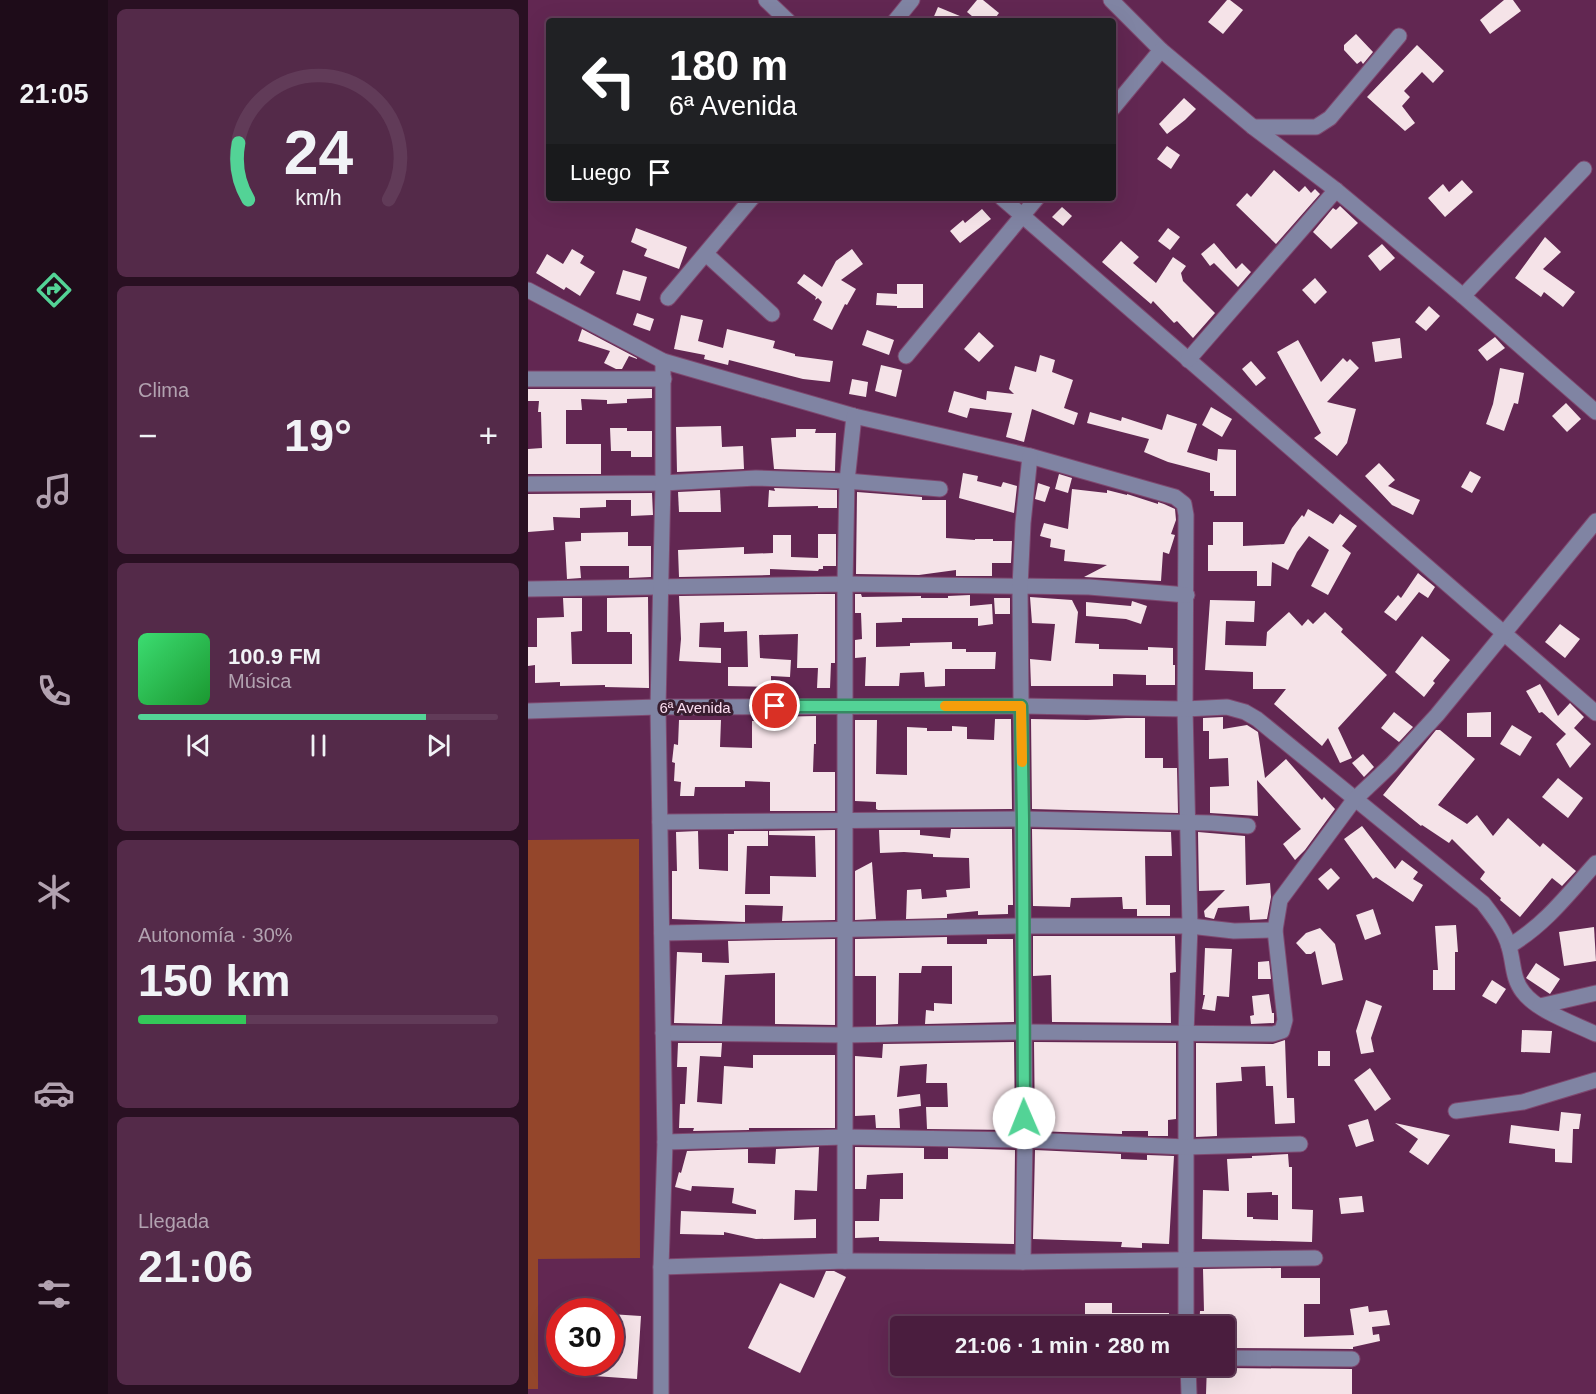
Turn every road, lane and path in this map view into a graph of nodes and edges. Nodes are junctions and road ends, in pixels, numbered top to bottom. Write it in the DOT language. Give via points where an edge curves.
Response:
graph roads {
  1 [pos="766,0"];
  2 [pos="912,0"];
  3 [pos="1120,3"];
  4 [pos="785,18"];
  5 [pos="897,18"];
  6 [pos="1399,36"];
  7 [pos="1161,50"];
  8 [pos="1116,104"];
  9 [pos="1253,127"];
  10 [pos="1584,169"];
  11 [pos="1336,190"];
  12 [pos="750,201"];
  13 [pos="1006,201"];
  14 [pos="1035,201"];
  15 [pos="1023,215"];
  16 [pos="706,254"];
  17 [pos="528,290"];
  18 [pos="1463,296"];
  19 [pos="668,298"];
  20 [pos="772,314"];
  21 [pos="906,356"];
  22 [pos="1188,360"];
  23 [pos="663,361"];
  24 [pos="528,379"];
  25 [pos="663,379"];
  26 [pos="1596,412"];
  27 [pos="854,416"];
  28 [pos="1030,456"];
  29 [pos="847,481"];
  30 [pos="663,483"];
  31 [pos="528,484"];
  32 [pos="940,489"];
  33 [pos="1596,521"];
  34 [pos="845,584"];
  35 [pos="660,587"];
  36 [pos="1020,587"];
  37 [pos="528,589"];
  38 [pos="1187,595"];
  39 [pos="1504,633"];
  40 [pos="846,706"];
  41 [pos="1021,706"];
  42 [pos="658,707"];
  43 [pos="1185,709"];
  44 [pos="528,711"];
  45 [pos="1596,712"];
  46 [pos="1354,800"];
  47 [pos="1023,819"];
  48 [pos="845,820"];
  49 [pos="660,822"];
  50 [pos="1187,822"];
  51 [pos="1248,826"];
  52 [pos="1596,863"];
  53 [pos="1023,926"];
  54 [pos="1190,926"];
  55 [pos="844,928"];
  56 [pos="1275,930"];
  57 [pos="662,933"];
  58 [pos="1509,946"];
  59 [pos="1596,993"];
  60 [pos="1540,1006"];
  61 [pos="1024,1032"];
  62 [pos="663,1033"];
  63 [pos="1186,1034"];
  64 [pos="1596,1034"];
  65 [pos="844,1035"];
  66 [pos="1596,1080"];
  67 [pos="1456,1111"];
  68 [pos="845,1137"];
  69 [pos="1025,1140"];
  70 [pos="665,1142"];
  71 [pos="1300,1144"];
  72 [pos="1186,1148"];
  73 [pos="1315,1258"];
  74 [pos="1185,1259"];
  75 [pos="845,1261"];
  76 [pos="1023,1262"];
  77 [pos="662,1267"];
  78 [pos="1186,1316"];
  79 [pos="1235,1358"];
  80 [pos="1352,1359"];
  81 [pos="1188,1376"];
  82 [pos="661,1394"];
  83 [pos="1189,1394"];
  1 -- 4 [label="street"];
  2 -- 5 [label="street"];
  3 -- 7 [label="street"];
  6 -- 9 [label="street" via="1330,118 1316,127"];
  7 -- 8 [label="street"];
  7 -- 9 [label="street"];
  9 -- 11 [label="street"];
  10 -- 18 [label="street"];
  11 -- 18 [label="street"];
  11 -- 22 [label="street"];
  12 -- 16 [label="street"];
  13 -- 15 [label="street"];
  14 -- 15 [label="street"];
  15 -- 21 [label="street"];
  15 -- 22 [label="street"];
  16 -- 19 [label="street"];
  16 -- 20 [label="street"];
  17 -- 23 [label="street"];
  18 -- 26 [label="street"];
  22 -- 39 [label="street"];
  23 -- 25 [label="street"];
  23 -- 27 [label="street"];
  24 -- 25 [label="street"];
  25 -- 30 [label="street"];
  27 -- 28 [label="street"];
  27 -- 29 [label="street"];
  28 -- 36 [label="street"];
  28 -- 38 [label="street" via="1175,497 1184,504"];
  29 -- 30 [label="street" via="756,478"];
  29 -- 32 [label="street"];
  29 -- 34 [label="street"];
  30 -- 31 [label="street"];
  30 -- 35 [label="street"];
  33 -- 39 [label="street"];
  34 -- 35 [label="street"];
  34 -- 36 [label="street"];
  34 -- 40 [label="street"];
  35 -- 37 [label="street"];
  35 -- 42 [label="street"];
  36 -- 38 [label="street" via="1089,587"];
  36 -- 41 [label="street"];
  38 -- 43 [label="street"];
  39 -- 45 [label="street"];
  39 -- 46 [label="street" via="1429,723"];
  40 -- 41 [label="street, 6ª Avenida"];
  40 -- 42 [label="street, 6ª Avenida"];
  40 -- 48 [label="street"];
  41 -- 43 [label="street, 6ª Avenida"];
  41 -- 47 [label="street"];
  42 -- 44 [label="street, 6ª Avenida"];
  42 -- 49 [label="street"];
  43 -- 46 [label="street, 6ª Avenida" via="1227,707 1245,712"];
  43 -- 50 [label="street"];
  46 -- 56 [label="street" via="1280,900"];
  46 -- 58 [label="street, 6ª Avenida" via="1483,903"];
  47 -- 48 [label="street"];
  47 -- 50 [label="street"];
  47 -- 53 [label="street"];
  48 -- 49 [label="street"];
  48 -- 55 [label="street"];
  49 -- 57 [label="street"];
  50 -- 51 [label="street"];
  50 -- 54 [label="street"];
  52 -- 58 [label="street" via="1546,920"];
  53 -- 54 [label="street"];
  53 -- 55 [label="street"];
  53 -- 61 [label="street"];
  54 -- 56 [label="street"];
  54 -- 63 [label="street"];
  55 -- 57 [label="street"];
  55 -- 65 [label="street"];
  56 -- 63 [label="street" via="1285,1020 1282,1031 1273,1035"];
  57 -- 62 [label="street"];
  58 -- 60 [label="street, 6ª Avenida" via="1513,974 1523,993"];
  59 -- 60 [label="street"];
  60 -- 64 [label="street, 6ª Avenida"];
  61 -- 63 [label="street"];
  61 -- 65 [label="street"];
  61 -- 69 [label="street"];
  62 -- 65 [label="street"];
  62 -- 70 [label="street"];
  63 -- 72 [label="street"];
  65 -- 68 [label="street"];
  66 -- 67 [label="street" via="1523,1102"];
  68 -- 69 [label="street"];
  68 -- 70 [label="street"];
  68 -- 75 [label="street"];
  69 -- 72 [label="street"];
  69 -- 76 [label="street"];
  70 -- 77 [label="street"];
  71 -- 72 [label="street"];
  72 -- 74 [label="street"];
  73 -- 74 [label="street"];
  74 -- 76 [label="street"];
  74 -- 78 [label="street"];
  75 -- 76 [label="street"];
  75 -- 77 [label="street"];
  77 -- 82 [label="street"];
  79 -- 80 [label="street"];
  81 -- 83 [label="street"];
}
